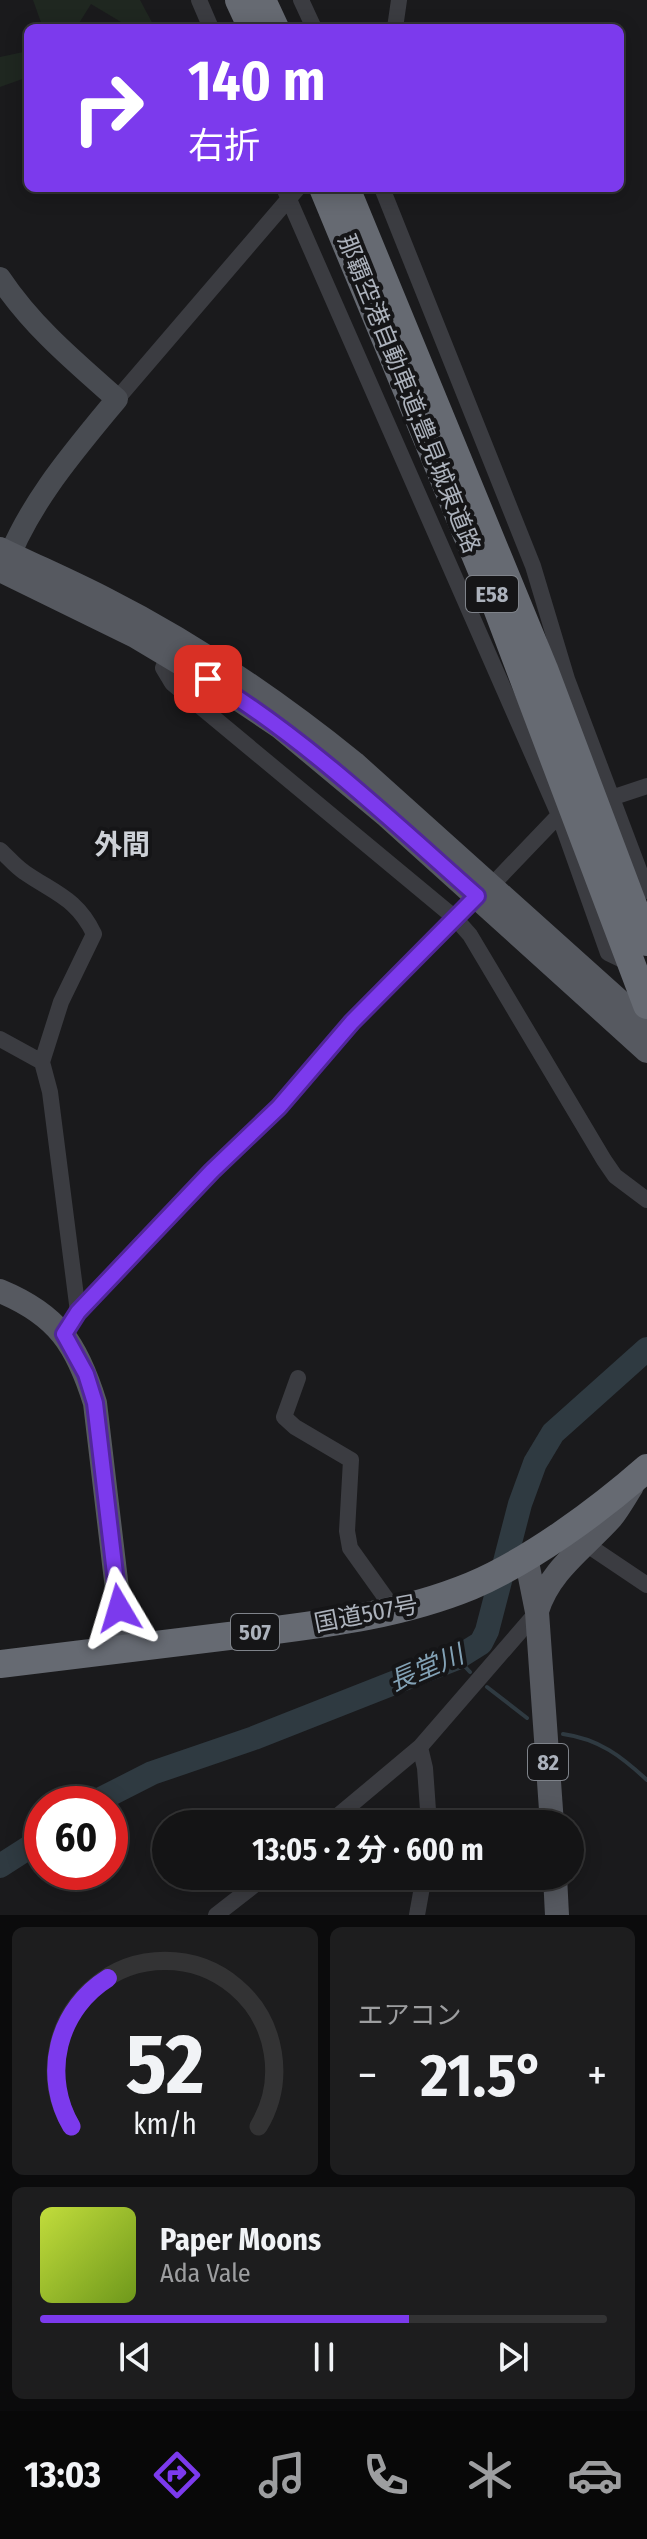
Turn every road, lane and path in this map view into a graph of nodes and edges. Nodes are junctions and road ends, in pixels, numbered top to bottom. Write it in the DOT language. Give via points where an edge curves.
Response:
graph roads {
  1 [pos="199,0"];
  2 [pos="239,0"];
  3 [pos="262,0"];
  4 [pos="301,0"];
  5 [pos="399,0"];
  6 [pos="209,24"];
  7 [pos="250,24"];
  8 [pos="273,24"];
  9 [pos="312,24"];
  10 [pos="396,24"];
  11 [pos="290,192"];
  12 [pos="325,192"];
  13 [pos="348,192"];
  14 [pos="384,192"];
  15 [pos="0,278"];
  16 [pos="117,399"];
  17 [pos="3,565"];
  18 [pos="171,646"];
  19 [pos="647,786"];
  20 [pos="614,798"];
  21 [pos="559,815"];
  22 [pos="0,850"];
  23 [pos="484,891"];
  24 [pos="647,891"];
  25 [pos="455,918"];
  26 [pos="647,942"];
  27 [pos="647,972"];
  28 [pos="647,1005"];
  29 [pos="647,1026"];
  30 [pos="0,1039"];
  31 [pos="647,1051"];
  32 [pos="42,1062"];
  33 [pos="647,1200"];
  34 [pos="0,1291"];
  35 [pos="78,1312"];
  36 [pos="64,1334"];
  37 [pos="298,1378"];
  38 [pos="642,1473"];
  39 [pos="586,1544"];
  40 [pos="524,1558"];
  41 [pos="647,1585"];
  42 [pos="395,1611"];
  43 [pos="537,1612"];
  44 [pos="124,1648"];
  45 [pos="0,1664"];
  46 [pos="420,1747"];
  47 [pos="345,1810"];
  48 [pos="428,1810"];
  49 [pos="551,1810"];
  50 [pos="248,1890"];
  51 [pos="421,1890"];
  52 [pos="556,1890"];
  53 [pos="216,1915"];
  54 [pos="417,1915"];
  55 [pos="557,1915"];
  1 -- 6 [label="street"];
  2 -- 7 [label="highway"];
  3 -- 8 [label="highway"];
  4 -- 9 [label="street"];
  5 -- 10 [label="street"];
  11 -- 16 [label="street"];
  11 -- 21 [label="street" via="417,497"];
  12 -- 28 [label="highway, 那覇空港自動車道;豊見城東道路 / E58, bridge" via="500,614"];
  13 -- 26 [label="highway, 那覇空港自動車道;豊見城東道路 / E58, bridge" via="544,669"];
  14 -- 20 [label="street" via="533,566 567,679"];
  15 -- 16 [label="street" via="20,308"];
  16 -- 17 [label="street" via="58,471"];
  17 -- 18 [label="main road" via="96,615"];
  18 -- 23 [label="main road"];
  18 -- 25 [label="street" via="163,668 172,683"];
  19 -- 20 [label="street"];
  20 -- 21 [label="street"];
  20 -- 24 [label="street"];
  21 -- 23 [label="street"];
  21 -- 27 [label="street" via="608,953"];
  22 -- 32 [label="street" via="62,893 94,934 61,1002"];
  23 -- 25 [label="street"];
  23 -- 29 [label="main road"];
  23 -- 31 [label="main road"];
  25 -- 33 [label="street" via="604,1160 615,1176"];
  25 -- 35 [label="street"];
  30 -- 32 [label="street"];
  32 -- 35 [label="street"];
  34 -- 36 [label="main road" via="49,1317"];
  35 -- 36 [label="street"];
  36 -- 44 [label="main road" via="95,1403"];
  37 -- 42 [label="street" via="284,1417 351,1460 350,1548"];
  38 -- 39 [label="main road"];
  38 -- 40 [label="highway, 国道507号 / 507"];
  39 -- 41 [label="street"];
  39 -- 43 [label="main road" via="547,1584"];
  40 -- 42 [label="highway, 国道507号 / 507" via="475,1584"];
  40 -- 43 [label="main road, 82"];
  42 -- 44 [label="highway, 国道507号 / 507"];
  43 -- 46 [label="street"];
  43 -- 49 [label="main road, 82"];
  44 -- 45 [label="highway, 国道507号 / 507"];
  46 -- 47 [label="street"];
  46 -- 48 [label="street"];
  50 -- 53 [label="street"];
  51 -- 54 [label="street"];
  52 -- 55 [label="main road"];
}
